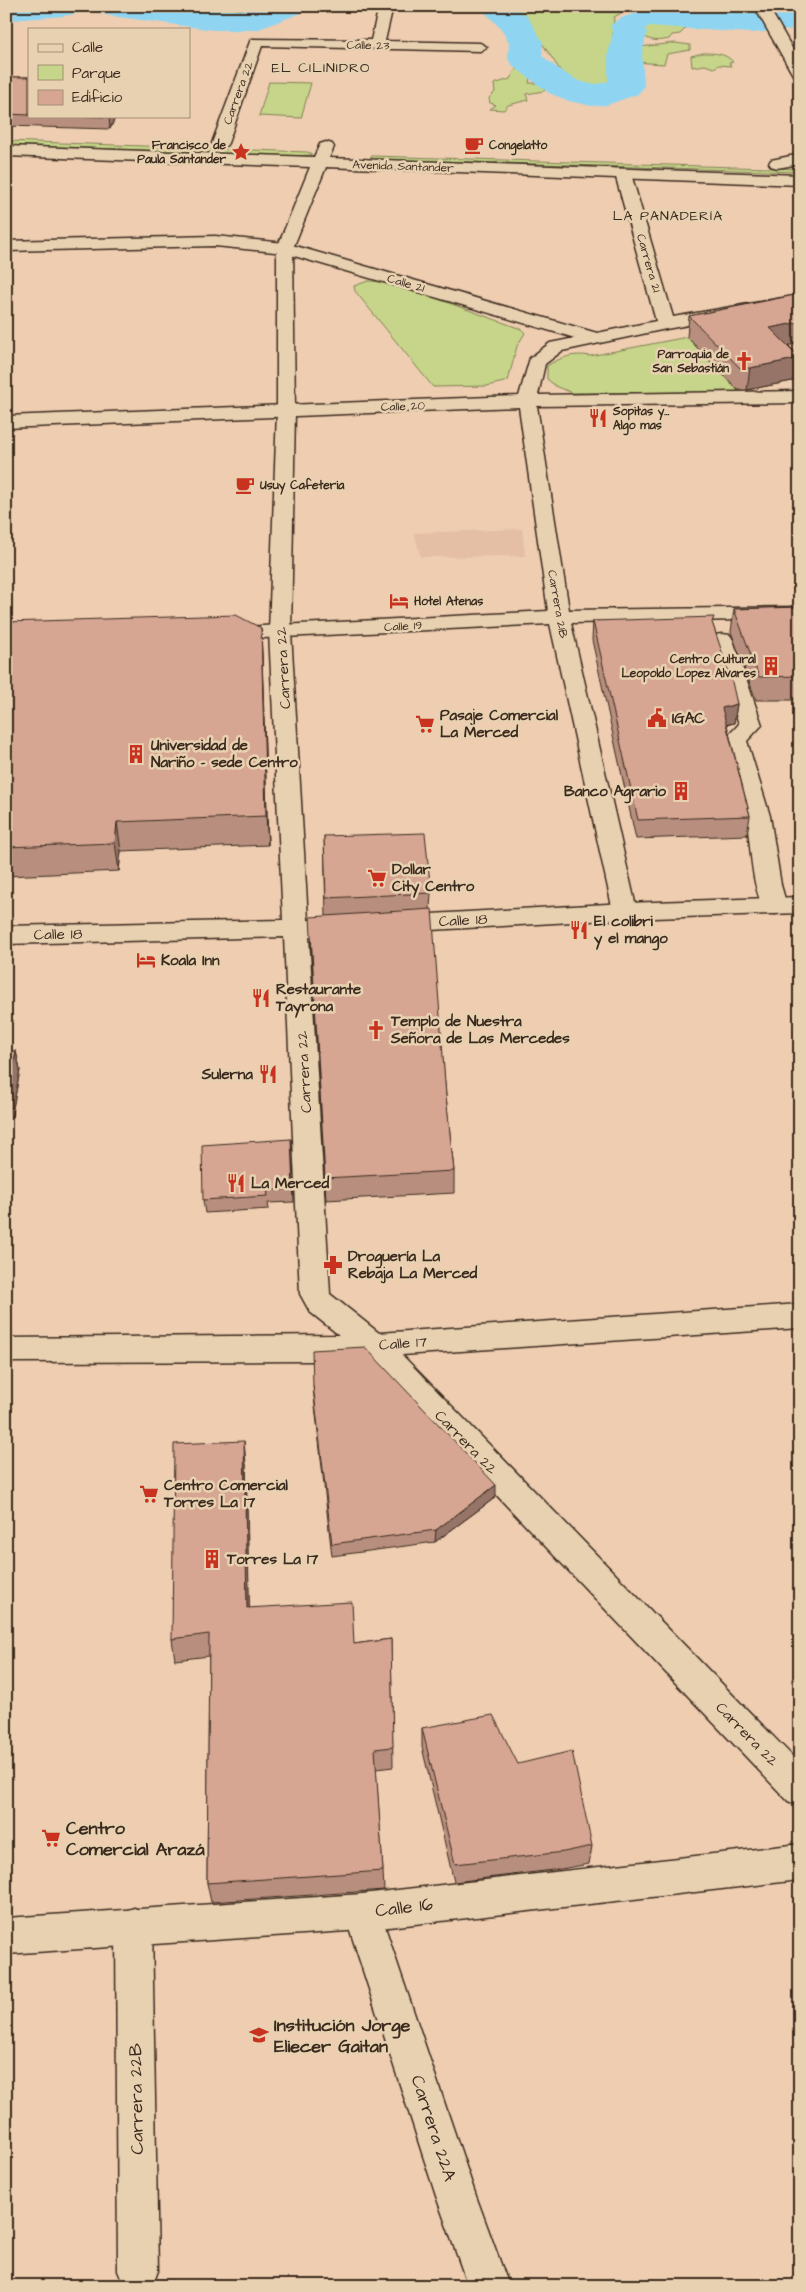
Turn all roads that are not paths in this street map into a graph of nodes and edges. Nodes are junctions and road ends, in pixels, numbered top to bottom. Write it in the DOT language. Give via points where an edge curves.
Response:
graph roads {
  1 [pos="386,6"];
  2 [pos="762,8"];
  3 [pos="256,42"];
  4 [pos="377,46"];
  5 [pos="788,46"];
  6 [pos="480,47"];
  7 [pos="800,75"];
  8 [pos="181,142"];
  9 [pos="220,144"];
  10 [pos="268,145"];
  11 [pos="346,148"];
  12 [pos="307,150"];
  13 [pos="6,151"];
  14 [pos="800,159"];
  15 [pos="758,163"];
  16 [pos="777,163"];
  17 [pos="800,164"];
  18 [pos="623,174"];
  19 [pos="800,180"];
  20 [pos="6,246"];
  21 [pos="285,248"];
  22 [pos="800,300"];
  23 [pos="666,324"];
  24 [pos="599,339"];
  25 [pos="800,397"];
  26 [pos="526,401"];
  27 [pos="286,411"];
  28 [pos="6,422"];
  29 [pos="800,613"];
  30 [pos="559,617"];
  31 [pos="280,632"];
  32 [pos="202,634"];
  33 [pos="722,640"];
  34 [pos="800,905"];
  35 [pos="775,906"];
  36 [pos="625,911"];
  37 [pos="376,925"];
  38 [pos="336,927"];
  39 [pos="297,929"];
  40 [pos="6,935"];
  41 [pos="800,1316"];
  42 [pos="373,1345"];
  43 [pos="6,1350"];
  44 [pos="800,1789"];
  45 [pos="800,1862"];
  46 [pos="362,1912"];
  47 [pos="134,1926"];
  48 [pos="6,1936"];
  49 [pos="138,2271"];
  50 [pos="489,2286"];
  1 -- 4 [label="street"];
  2 -- 5 [label="street"];
  3 -- 4 [label="street, Calle 23"];
  3 -- 9 [label="street, Carrera 22"];
  4 -- 6 [label="street, Calle 23"];
  5 -- 7 [label="street"];
  8 -- 9 [label="street"];
  9 -- 10 [label="street"];
  11 -- 12 [label="street, Avenida Santander"];
  12 -- 13 [label="street, Avenida Santander"];
  12 -- 18 [label="street, Avenida Santander"];
  12 -- 21 [label="street, Carrera 22"];
  14 -- 16 [label="street"];
  15 -- 16 [label="street"];
  16 -- 17 [label="street"];
  18 -- 19 [label="street, Avenida Santander"];
  18 -- 23 [label="street, Carrera 21"];
  20 -- 21 [label="street, Calle 21" via="215,241"];
  21 -- 24 [label="street, Calle 21"];
  21 -- 27 [label="street, Carrera 22"];
  22 -- 23 [label="street, Calle 21"];
  23 -- 24 [label="street, Calle 21"];
  24 -- 26 [label="street, Carrera 21B" via="556,347 536,362"];
  25 -- 26 [label="street, Calle 20"];
  26 -- 27 [label="street, Calle 20"];
  26 -- 30 [label="street, Carrera 21B"];
  27 -- 28 [label="street, Calle 20"];
  27 -- 31 [label="street, Carrera 22"];
  29 -- 30 [label="street, Calle 19"];
  30 -- 31 [label="street, Calle 19"];
  30 -- 36 [label="street, Carrera 21B"];
  31 -- 32 [label="street, Calle 19"];
  31 -- 39 [label="street, Carrera 22"];
  33 -- 35 [label="street" via="751,725 735,740 758,816"];
  34 -- 35 [label="street, Calle 18"];
  35 -- 36 [label="street, Calle 18"];
  36 -- 37 [label="street, Calle 18"];
  38 -- 39 [label="street, Calle 18"];
  39 -- 40 [label="street, Calle 18"];
  39 -- 42 [label="street, Carrera 22" via="315,1294 320,1304"];
  41 -- 42 [label="street, Calle 17"];
  42 -- 43 [label="street, Calle 17" via="317,1349"];
  42 -- 44 [label="street, Carrera 22"];
  45 -- 46 [label="street, Calle 16"];
  46 -- 47 [label="street, Calle 16"];
  46 -- 50 [label="street, Carrera 22A"];
  47 -- 48 [label="street, Calle 16"];
  47 -- 49 [label="street, Carrera 22B"];
}
